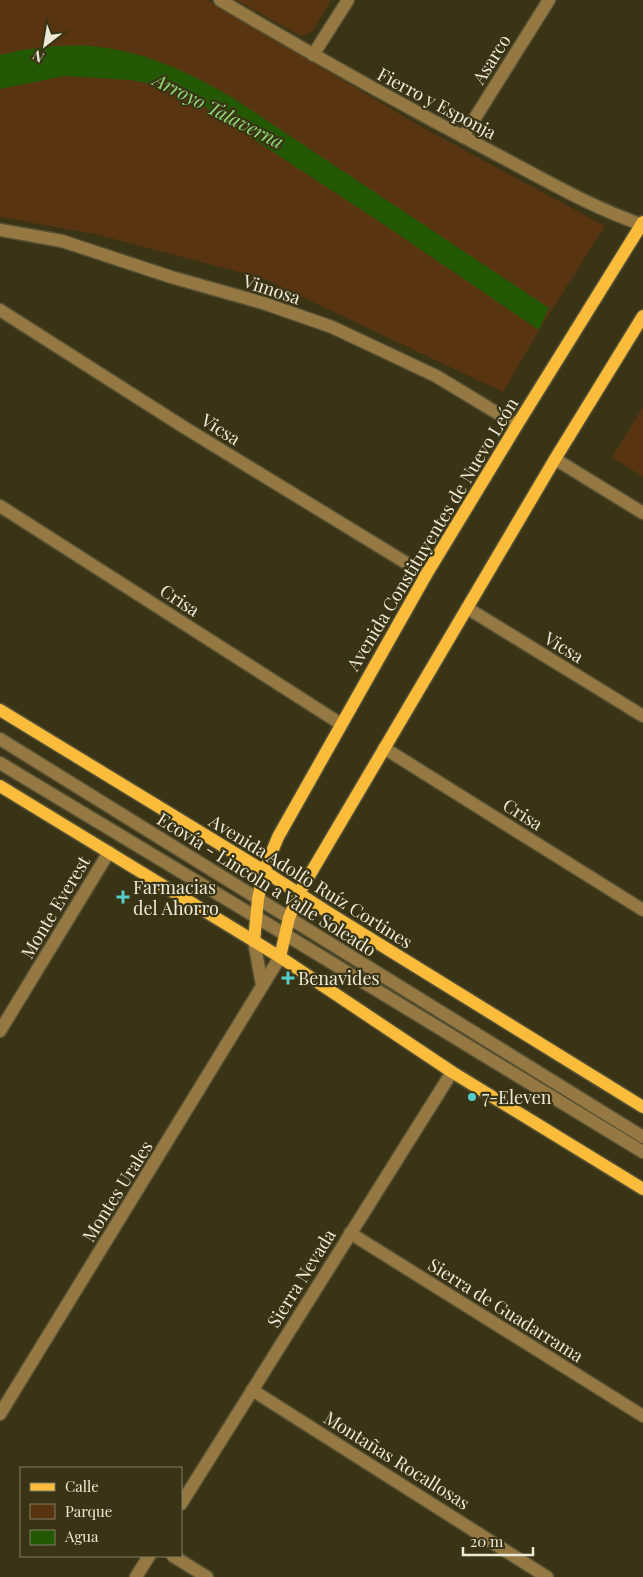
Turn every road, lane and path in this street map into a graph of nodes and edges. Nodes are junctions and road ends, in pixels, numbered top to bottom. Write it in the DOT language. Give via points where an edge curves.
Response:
graph roads {
  1 [pos="220,0"];
  2 [pos="348,0"];
  3 [pos="549,0"];
  4 [pos="313,56"];
  5 [pos="463,137"];
  6 [pos="642,224"];
  7 [pos="0,230"];
  8 [pos="0,310"];
  9 [pos="643,316"];
  10 [pos="517,425"];
  11 [pos="555,459"];
  12 [pos="0,506"];
  13 [pos="643,513"];
  14 [pos="426,575"];
  15 [pos="467,608"];
  16 [pos="0,710"];
  17 [pos="643,716"];
  18 [pos="341,724"];
  19 [pos="0,739"];
  20 [pos="384,748"];
  21 [pos="0,763"];
  22 [pos="0,786"];
  23 [pos="109,852"];
  24 [pos="264,871"];
  25 [pos="299,893"];
  26 [pos="258,899"];
  27 [pos="643,910"];
  28 [pos="256,917"];
  29 [pos="289,918"];
  30 [pos="286,935"];
  31 [pos="254,942"];
  32 [pos="280,957"];
  33 [pos="262,986"];
  34 [pos="1,1026"];
  35 [pos="452,1072"];
  36 [pos="643,1108"];
  37 [pos="643,1137"];
  38 [pos="643,1152"];
  39 [pos="643,1189"];
  40 [pos="350,1233"];
  41 [pos="252,1390"];
  42 [pos="0,1414"];
  43 [pos="643,1416"];
  44 [pos="182,1502"];
  45 [pos="148,1557"];
  46 [pos="175,1557"];
  47 [pos="136,1577"];
  48 [pos="207,1577"];
  49 [pos="548,1577"];
  1 -- 4 [label="street, Fierro y Esponja"];
  2 -- 4 [label="street"];
  3 -- 5 [label="street, Asarco"];
  4 -- 5 [label="street, Fierro y Esponja"];
  5 -- 6 [label="street, Fierro y Esponja" via="586,202"];
  6 -- 10 [label="main road, Avenida Constituyentes de Nuevo León"];
  7 -- 10 [label="street, Vimosa" via="62,241 332,327 436,376"];
  8 -- 14 [label="street, Vicsa"];
  9 -- 11 [label="main road"];
  10 -- 14 [label="main road, Avenida Constituyentes de Nuevo León"];
  11 -- 13 [label="street"];
  11 -- 15 [label="main road"];
  12 -- 18 [label="street, Crisa"];
  14 -- 18 [label="main road, Avenida Constituyentes de Nuevo León"];
  15 -- 17 [label="street, Vicsa"];
  15 -- 20 [label="main road"];
  16 -- 24 [label="main road, Avenida Adolfo Ruíz Cortines"];
  18 -- 24 [label="main road, Avenida Constituyentes de Nuevo León" via="278,837"];
  19 -- 26 [label="street, Ecovía - Lincoln a Valle Soleado"];
  20 -- 25 [label="main road"];
  20 -- 27 [label="street, Crisa"];
  21 -- 28 [label="street"];
  22 -- 23 [label="main road"];
  23 -- 31 [label="main road"];
  23 -- 34 [label="street, Monte Everest"];
  24 -- 25 [label="main road, Avenida Adolfo Ruíz Cortines"];
  24 -- 26 [label="main road, Avenida Constituyentes de Nuevo León"];
  25 -- 29 [label="main road"];
  25 -- 36 [label="main road, Avenida Adolfo Ruíz Cortines"];
  26 -- 28 [label="main road, Avenida Constituyentes de Nuevo León"];
  26 -- 29 [label="street, Ecovía - Lincoln a Valle Soleado"];
  28 -- 30 [label="street"];
  28 -- 31 [label="main road, Avenida Constituyentes de Nuevo León"];
  29 -- 30 [label="main road"];
  29 -- 37 [label="street, Ecovía - Lincoln a Valle Soleado"];
  30 -- 32 [label="main road"];
  30 -- 38 [label="street"];
  31 -- 32 [label="main road"];
  31 -- 33 [label="street"];
  32 -- 33 [label="street, Montes Urales"];
  32 -- 35 [label="main road"];
  33 -- 42 [label="street, Montes Urales"];
  35 -- 39 [label="main road"];
  35 -- 40 [label="street, Sierra Nevada"];
  40 -- 41 [label="street, Sierra Nevada"];
  40 -- 43 [label="street, Sierra de Guadarrama"];
  41 -- 44 [label="street, Sierra Nevada"];
  41 -- 49 [label="street, Montañas Rocallosas"];
  45 -- 47 [label="street"];
  46 -- 48 [label="street"];
}
